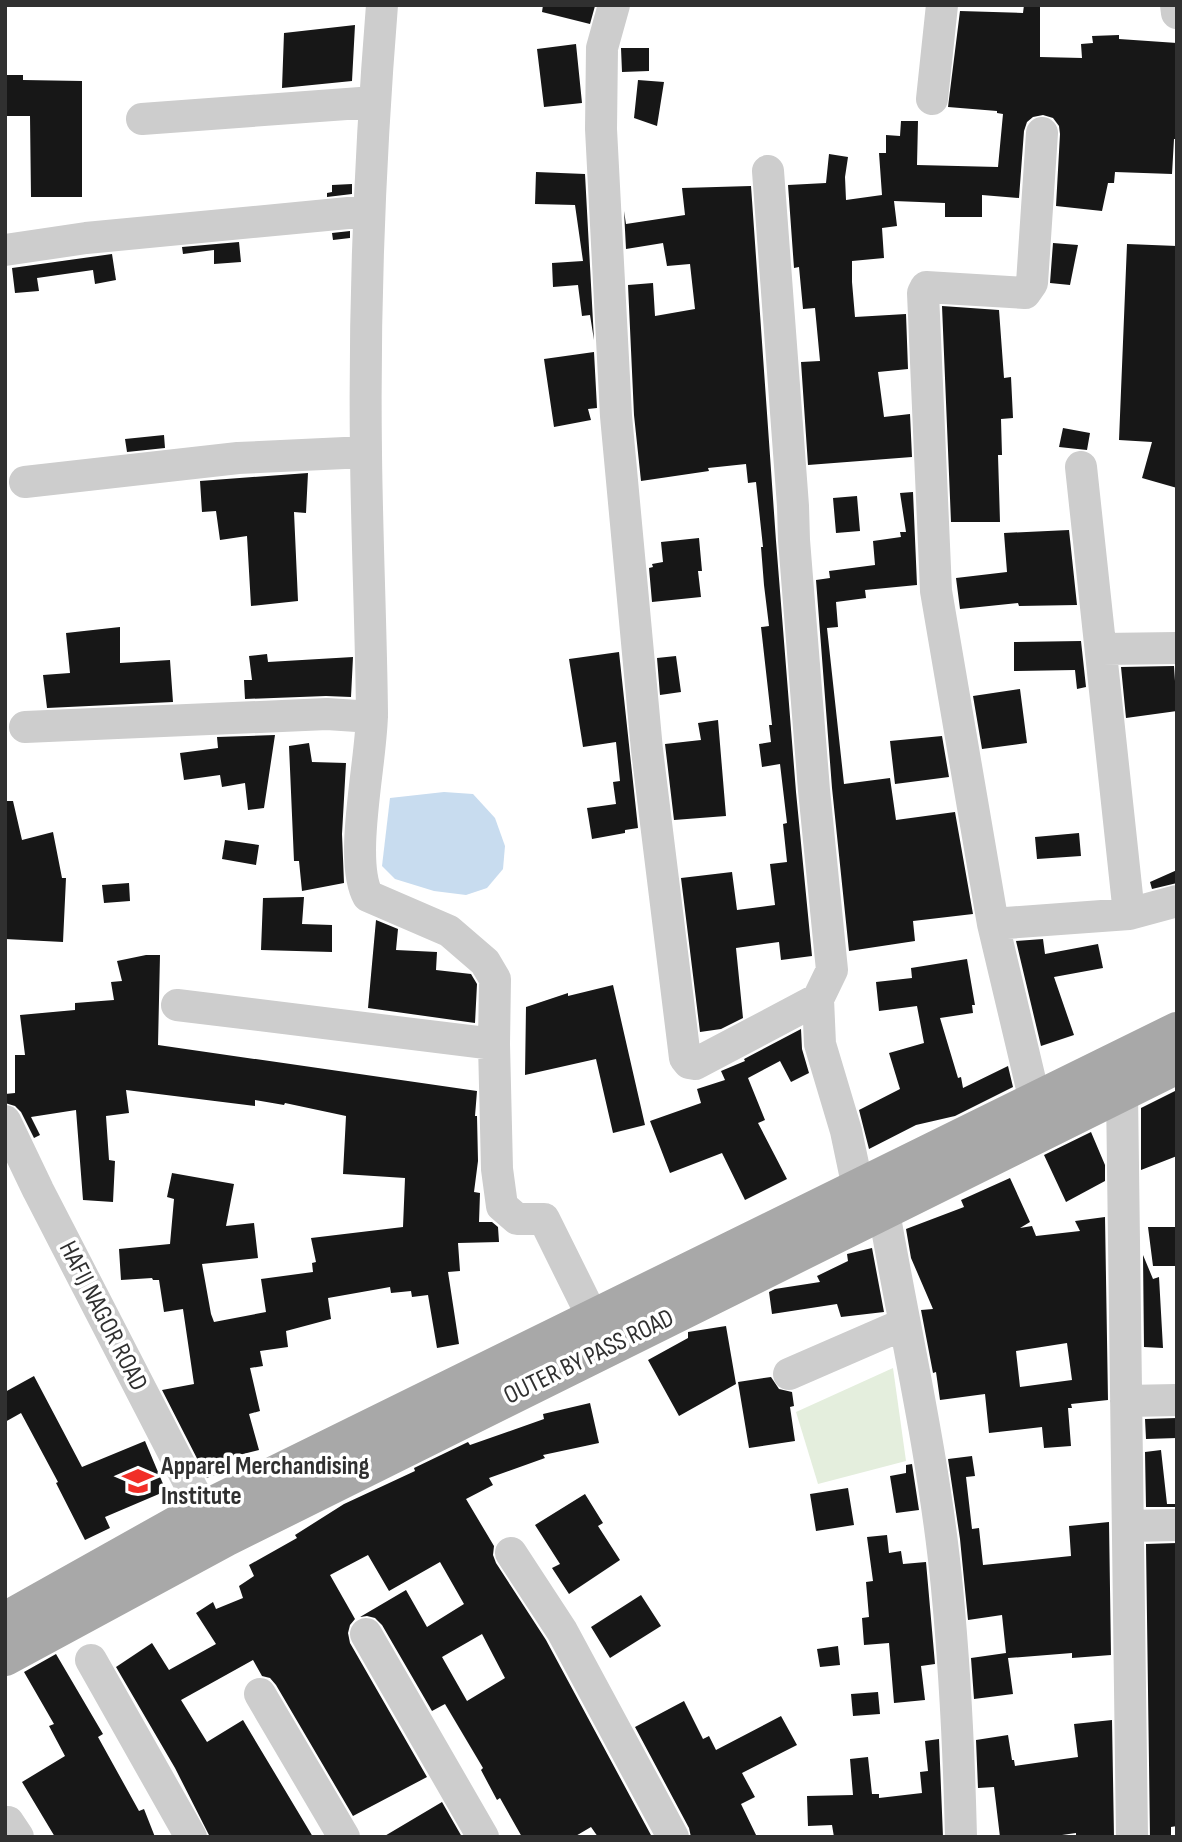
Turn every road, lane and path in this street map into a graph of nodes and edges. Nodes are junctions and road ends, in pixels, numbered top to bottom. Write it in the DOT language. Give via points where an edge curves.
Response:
graph roads {
  1 [pos="382,5"];
  2 [pos="614,5"];
  3 [pos="942,5"];
  4 [pos="1176,5"];
  5 [pos="1177,13"];
  6 [pos="932,100"];
  7 [pos="374,102"];
  8 [pos="142,119"];
  9 [pos="1042,133"];
  10 [pos="768,171"];
  11 [pos="369,211"];
  12 [pos="5,250"];
  13 [pos="366,452"];
  14 [pos="1082,467"];
  15 [pos="25,482"];
  16 [pos="1177,648"];
  17 [pos="1102,649"];
  18 [pos="372,717"];
  19 [pos="25,727"];
  20 [pos="1177,901"];
  21 [pos="1129,914"];
  22 [pos="993,924"];
  23 [pos="818,999"];
  24 [pos="177,1004"];
  25 [pos="1177,1031"];
  26 [pos="494,1044"];
  27 [pos="1177,1065"];
  28 [pos="1122,1092"];
  29 [pos="1035,1101"];
  30 [pos="5,1121"];
  31 [pos="871,1200"];
  32 [pos="593,1318"];
  33 [pos="904,1324"];
  34 [pos="789,1374"];
  35 [pos="1177,1400"];
  36 [pos="1126,1401"];
  37 [pos="203,1510"];
  38 [pos="1177,1525"];
  39 [pos="1128,1526"];
  40 [pos="511,1553"];
  41 [pos="5,1621"];
  42 [pos="366,1634"];
  43 [pos="5,1657"];
  44 [pos="91,1660"];
  45 [pos="260,1694"];
  46 [pos="191,1837"];
  47 [pos="344,1837"];
  48 [pos="483,1837"];
  49 [pos="673,1837"];
  50 [pos="961,1837"];
  51 [pos="1132,1837"];
  1 -- 7 [label="street"];
  2 -- 23 [label="street" via="602,48 601,129 616,416 647,750 685,1058 695,1064"];
  3 -- 6 [label="street"];
  4 -- 5 [label="street"];
  7 -- 8 [label="street"];
  7 -- 11 [label="street"];
  9 -- 22 [label="street" via="1032,283 1025,293 926,287 923,293 936,591"];
  10 -- 23 [label="street" via="795,554 832,970"];
  11 -- 12 [label="street"];
  11 -- 13 [label="street"];
  13 -- 15 [label="street" via="238,458"];
  13 -- 18 [label="street"];
  14 -- 17 [label="street"];
  16 -- 17 [label="street"];
  17 -- 21 [label="street"];
  18 -- 19 [label="street" via="327,714"];
  18 -- 26 [label="street" via="360,858 362,884 368,896 449,931 485,962 495,979"];
  20 -- 21 [label="street"];
  21 -- 22 [label="street"];
  22 -- 29 [label="street"];
  23 -- 31 [label="street" via="820,1044"];
  24 -- 26 [label="street"];
  25 -- 29 [label="main road, OUTER BY PASS ROAD"];
  26 -- 32 [label="street" via="502,1206 517,1219 544,1219"];
  27 -- 28 [label="main road, OUTER BY PASS ROAD"];
  28 -- 31 [label="main road, OUTER BY PASS ROAD"];
  28 -- 36 [label="street"];
  29 -- 31 [label="main road, OUTER BY PASS ROAD"];
  30 -- 37 [label="street, HAFIJ NAGOR ROAD"];
  31 -- 32 [label="main road, OUTER BY PASS ROAD"];
  31 -- 33 [label="street"];
  31 -- 43 [label="main road, OUTER BY PASS ROAD"];
  32 -- 37 [label="main road, OUTER BY PASS ROAD"];
  33 -- 34 [label="street"];
  33 -- 50 [label="street" via="947,1587"];
  35 -- 36 [label="street"];
  36 -- 39 [label="street"];
  37 -- 41 [label="main road, OUTER BY PASS ROAD"];
  38 -- 39 [label="street"];
  39 -- 51 [label="street"];
  40 -- 49 [label="street" via="562,1632"];
  42 -- 48 [label="street"];
  44 -- 46 [label="street"];
  45 -- 47 [label="street"];
}
